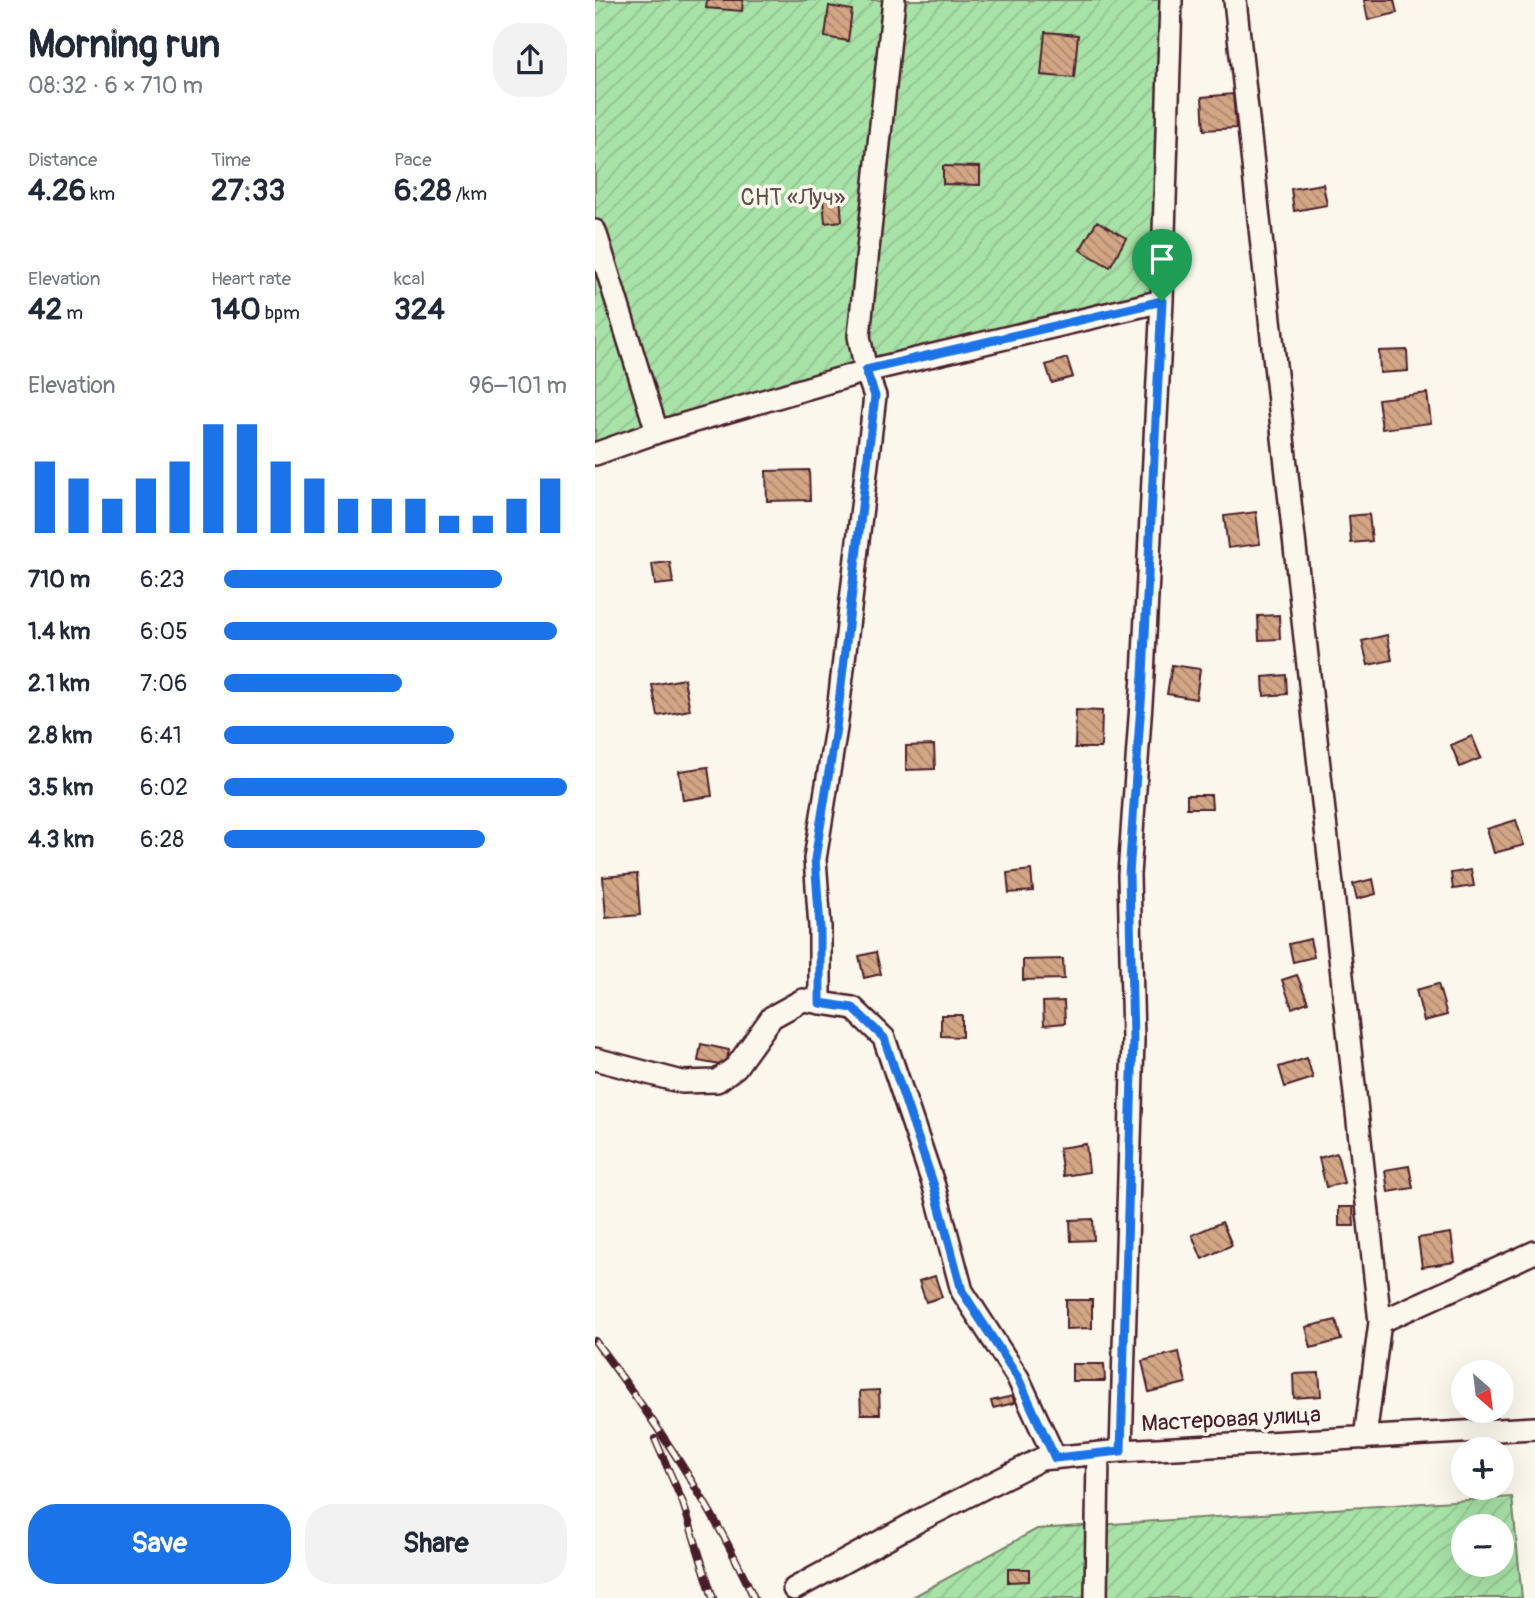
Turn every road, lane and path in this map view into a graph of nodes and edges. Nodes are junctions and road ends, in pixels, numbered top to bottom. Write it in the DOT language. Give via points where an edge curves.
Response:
graph roads {
  1 [pos="894,0"];
  2 [pos="1171,0"];
  3 [pos="1235,0"];
  4 [pos="595,231"];
  5 [pos="1162,301"];
  6 [pos="866,370"];
  7 [pos="657,432"];
  8 [pos="595,454"];
  9 [pos="820,1003"];
  10 [pos="595,1059"];
  11 [pos="1535,1252"];
  12 [pos="1380,1322"];
  13 [pos="1535,1429"];
  14 [pos="1366,1438"];
  15 [pos="1121,1451"];
  16 [pos="1098,1453"];
  17 [pos="1055,1458"];
  18 [pos="795,1589"];
  19 [pos="1096,1598"];
  1 -- 6 [label="street" via="859,336"];
  2 -- 5 [label="street"];
  3 -- 12 [label="street"];
  4 -- 7 [label="street"];
  5 -- 6 [label="street"];
  5 -- 15 [label="street" via="1129,875 1133,1039"];
  6 -- 7 [label="street"];
  6 -- 9 [label="street" via="875,396 836,728 815,859"];
  7 -- 8 [label="street"];
  9 -- 10 [label="street" via="803,1000 772,1017 736,1068 717,1081 682,1082"];
  9 -- 17 [label="street" via="853,1008 884,1038 934,1186 962,1291 1018,1378"];
  11 -- 12 [label="street"];
  12 -- 14 [label="street"];
  13 -- 14 [label="street, Мастеровая улица"];
  14 -- 15 [label="street, Мастеровая улица"];
  15 -- 16 [label="street, Мастеровая улица"];
  16 -- 17 [label="street, Мастеровая улица"];
  16 -- 19 [label="street"];
  17 -- 18 [label="street, Мастеровая улица" via="1041,1460 918,1521"];
}
